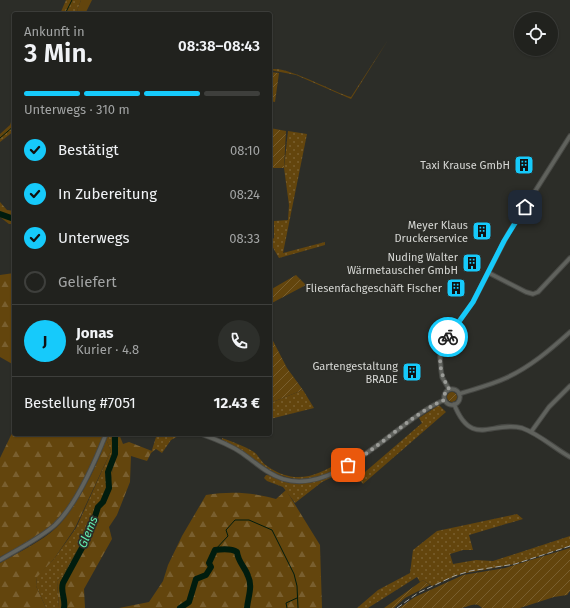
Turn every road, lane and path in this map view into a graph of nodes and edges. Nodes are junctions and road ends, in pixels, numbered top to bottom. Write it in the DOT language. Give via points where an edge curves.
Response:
graph roads {
  1 [pos="570,136"];
  2 [pos="570,258"];
  3 [pos="489,273"];
  4 [pos="570,332"];
  5 [pos="570,386"];
  6 [pos="449,389"];
  7 [pos="459,394"];
  8 [pos="444,400"];
  9 [pos="454,404"];
  10 [pos="531,432"];
  11 [pos="105,436"];
  12 [pos="205,436"];
  13 [pos="570,457"];
  14 [pos="0,560"];
  1 -- 3 [label="street" via="508,234"];
  2 -- 3 [label="street" via="538,292 533,294"];
  3 -- 6 [label="street" via="442,348 442,377"];
  4 -- 7 [label="street" via="520,371 497,382"];
  5 -- 10 [label="street" via="552,403"];
  6 -- 7 [label="street"];
  6 -- 8 [label="street"];
  7 -- 9 [label="street"];
  8 -- 9 [label="street" via="448,404"];
  8 -- 12 [label="street" via="420,413 357,460 335,472 310,480 292,481 276,476 232,447"];
  9 -- 10 [label="street" via="464,422 475,429 514,427"];
  10 -- 13 [label="street"];
  11 -- 14 [label="street" via="94,465 62,517 45,533"];
}
